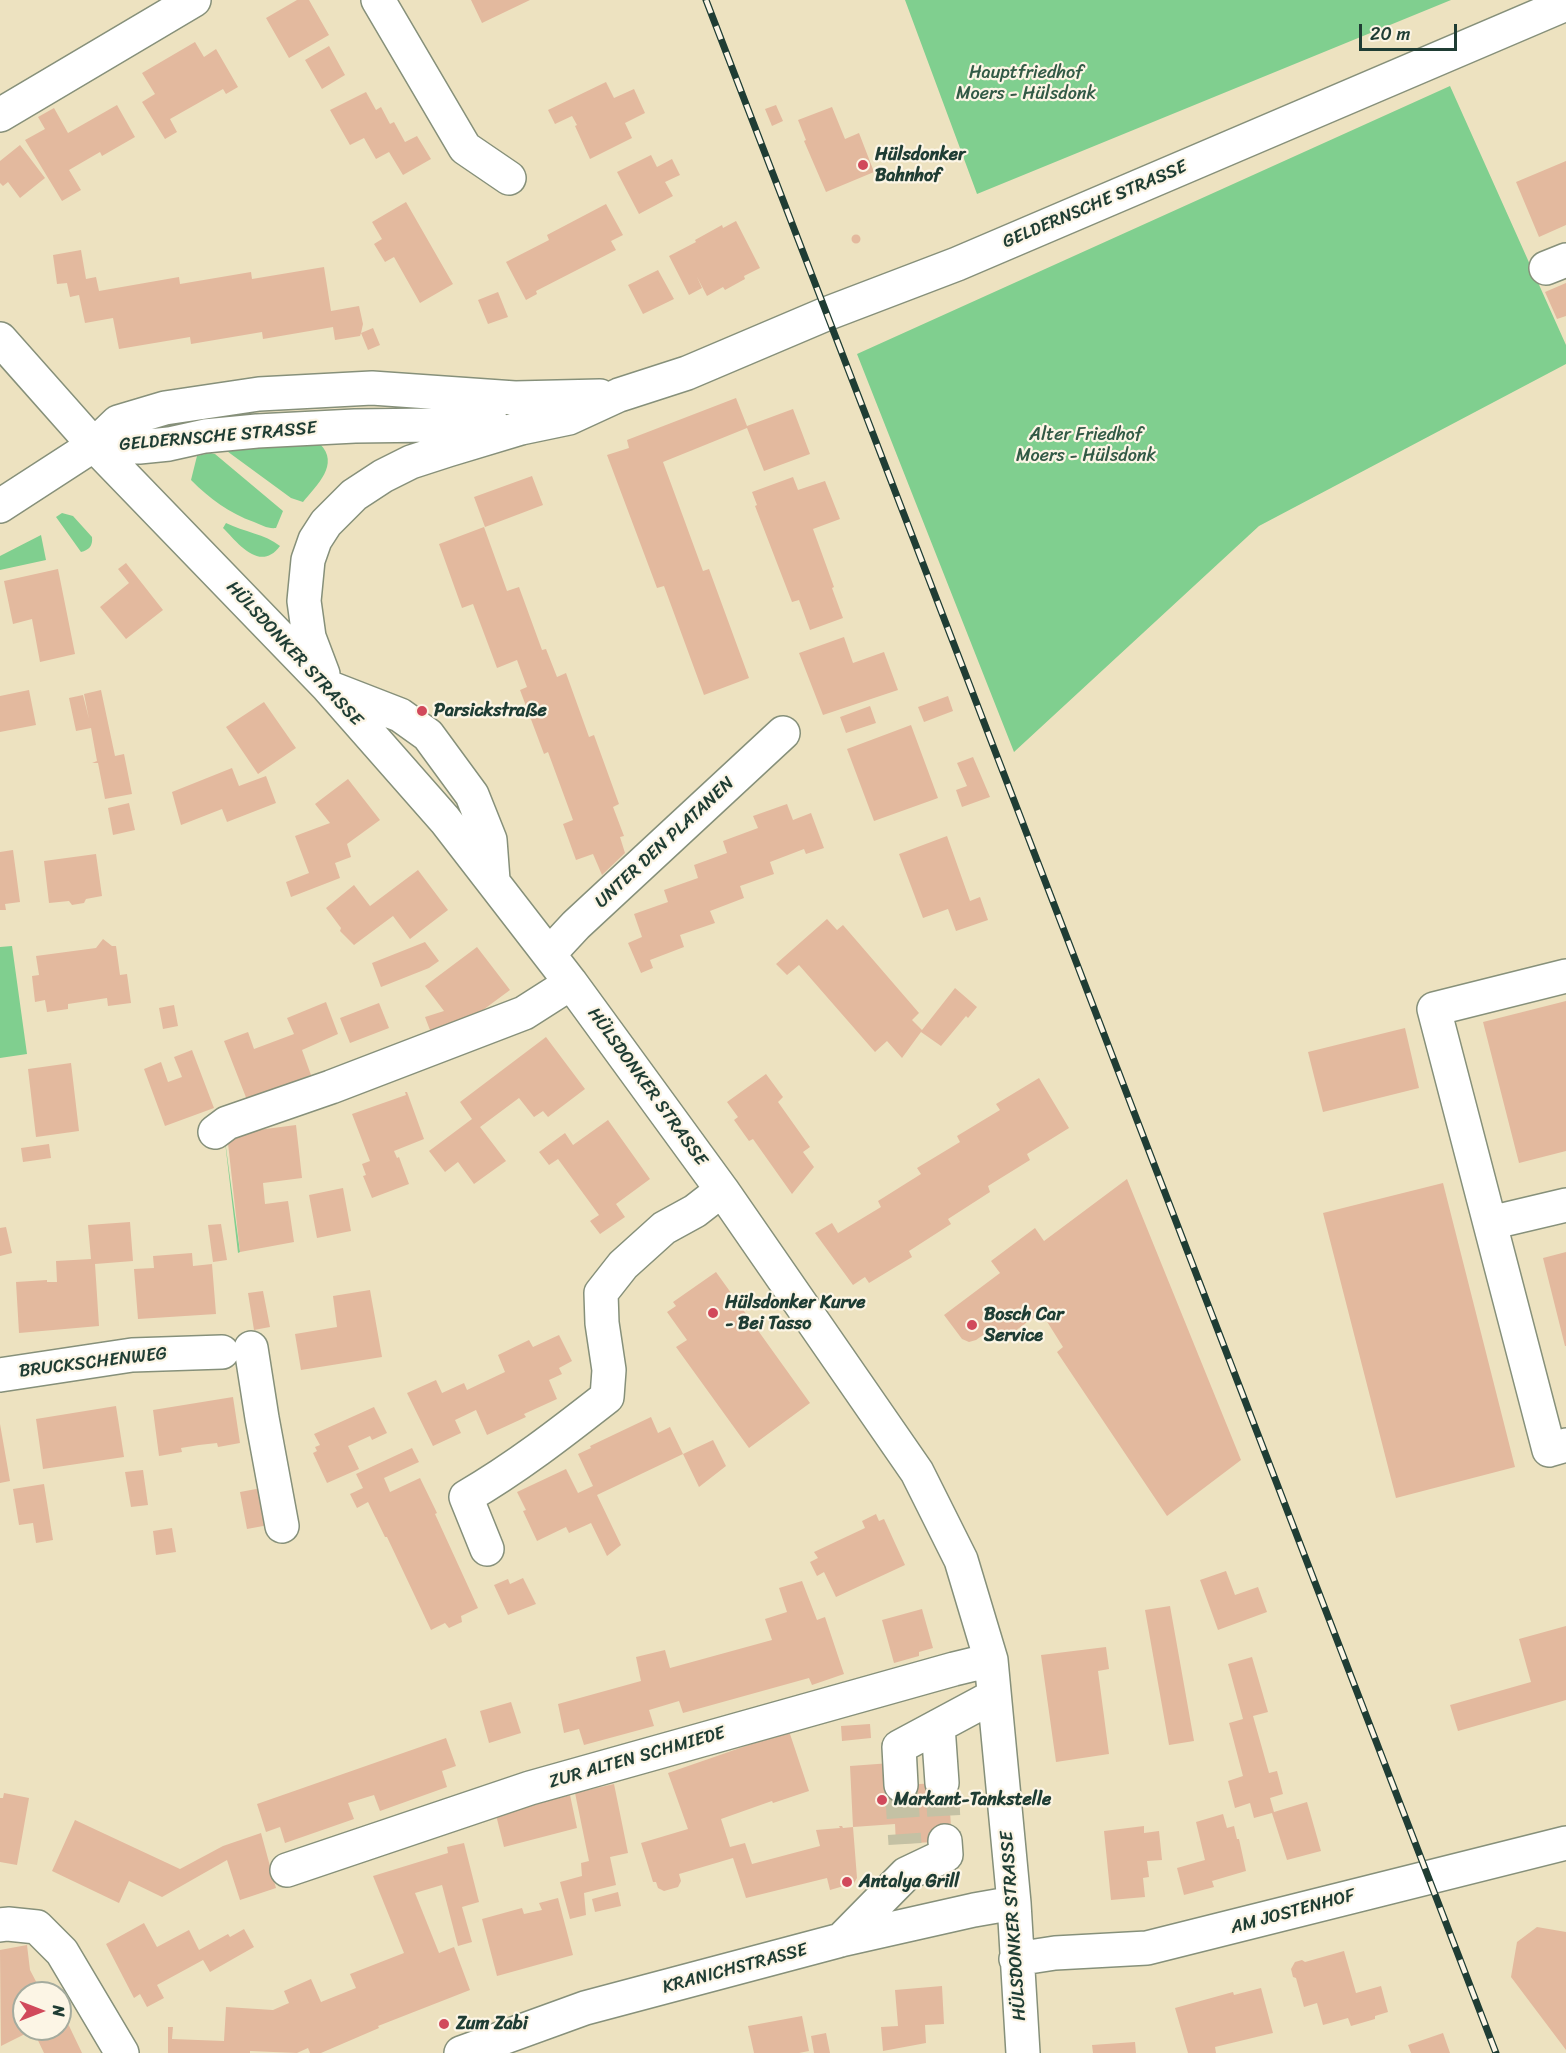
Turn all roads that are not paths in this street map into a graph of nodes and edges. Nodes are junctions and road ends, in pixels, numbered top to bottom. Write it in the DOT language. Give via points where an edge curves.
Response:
graph roads {
  1 [pos="194,0"];
  2 [pos="378,0"];
  3 [pos="1566,4"];
  4 [pos="0,115"];
  5 [pos="509,178"];
  6 [pos="0,339"];
  7 [pos="620,395"];
  8 [pos="521,428"];
  9 [pos="94,445"];
  10 [pos="0,506"];
  11 [pos="328,687"];
  12 [pos="783,734"];
  13 [pos="493,880"];
  14 [pos="549,954"];
  15 [pos="1566,976"];
  16 [pos="571,983"];
  17 [pos="214,1132"];
  18 [pos="722,1191"];
  19 [pos="1566,1205"];
  20 [pos="1490,1223"];
  21 [pos="0,1375"];
  22 [pos="1566,1445"];
  23 [pos="282,1526"];
  24 [pos="487,1549"];
  25 [pos="991,1660"];
  26 [pos="994,1696"];
  27 [pos="922,1784"];
  28 [pos="1566,1843"];
  29 [pos="922,1853"];
  30 [pos="287,1870"];
  31 [pos="1014,1903"];
  32 [pos="0,1925"];
  33 [pos="842,1940"];
  34 [pos="1016,1959"];
  35 [pos="122,2053"];
  36 [pos="461,2053"];
  37 [pos="1023,2053"];
  1 -- 4 [label="street"];
  2 -- 5 [label="street" via="465,148"];
  3 -- 7 [label="street, GELDERNSCHE STRASSE" via="957,264"];
  6 -- 9 [label="street, HÜLSDONKER STRASSE"];
  7 -- 8 [label="street, GELDERNSCHE STRASSE" via="569,417"];
  7 -- 9 [label="street, GELDERNSCHE STRASSE" via="515,398 372,388 259,394 165,408 118,422"];
  8 -- 9 [label="street, GELDERNSCHE STRASSE" via="355,426 205,436 139,447"];
  8 -- 11 [label="street, GELDERNSCHE STRASSE" via="411,462 354,495 326,523 308,560 304,601 309,637"];
  9 -- 10 [label="street"];
  9 -- 11 [label="street, HÜLSDONKER STRASSE"];
  11 -- 13 [label="street, HÜLSDONKER STRASSE"];
  11 -- 13 [label="street" via="400,715 428,735 472,795 490,840"];
  12 -- 14 [label="street, UNTER DEN PLATANEN"];
  13 -- 14 [label="street, HÜLSDONKER STRASSE"];
  14 -- 16 [label="street, HÜLSDONKER STRASSE"];
  15 -- 20 [label="street" via="1434,1009"];
  16 -- 17 [label="street" via="524,1013 228,1123"];
  16 -- 18 [label="street, HÜLSDONKER STRASSE"];
  18 -- 24 [label="street" via="664,1228 623,1265 601,1293 609,1370 607,1397 538,1451 466,1497"];
  18 -- 25 [label="street, HÜLSDONKER STRASSE" via="917,1472 961,1560"];
  19 -- 20 [label="street"];
  20 -- 22 [label="street" via="1549,1450"];
  21 -- 23 [label="street, BRUCKSCHENWEG" via="132,1355 236,1350 262,1418"];
  25 -- 26 [label="street, HÜLSDONKER STRASSE"];
  25 -- 30 [label="street, ZUR ALTEN SCHMIEDE" via="530,1788"];
  26 -- 27 [label="street" via="929,1731"];
  26 -- 31 [label="street, HÜLSDONKER STRASSE"];
  28 -- 34 [label="street, AM JOSTENHOF" via="1147,1948"];
  29 -- 33 [label="street"];
  31 -- 33 [label="street, KRANICHSTRASSE"];
  31 -- 34 [label="street, HÜLSDONKER STRASSE"];
  32 -- 35 [label="street" via="37,1927 62,1952"];
  33 -- 36 [label="street, KRANICHSTRASSE" via="585,2008"];
  34 -- 37 [label="street, HÜLSDONKER STRASSE"];
}
